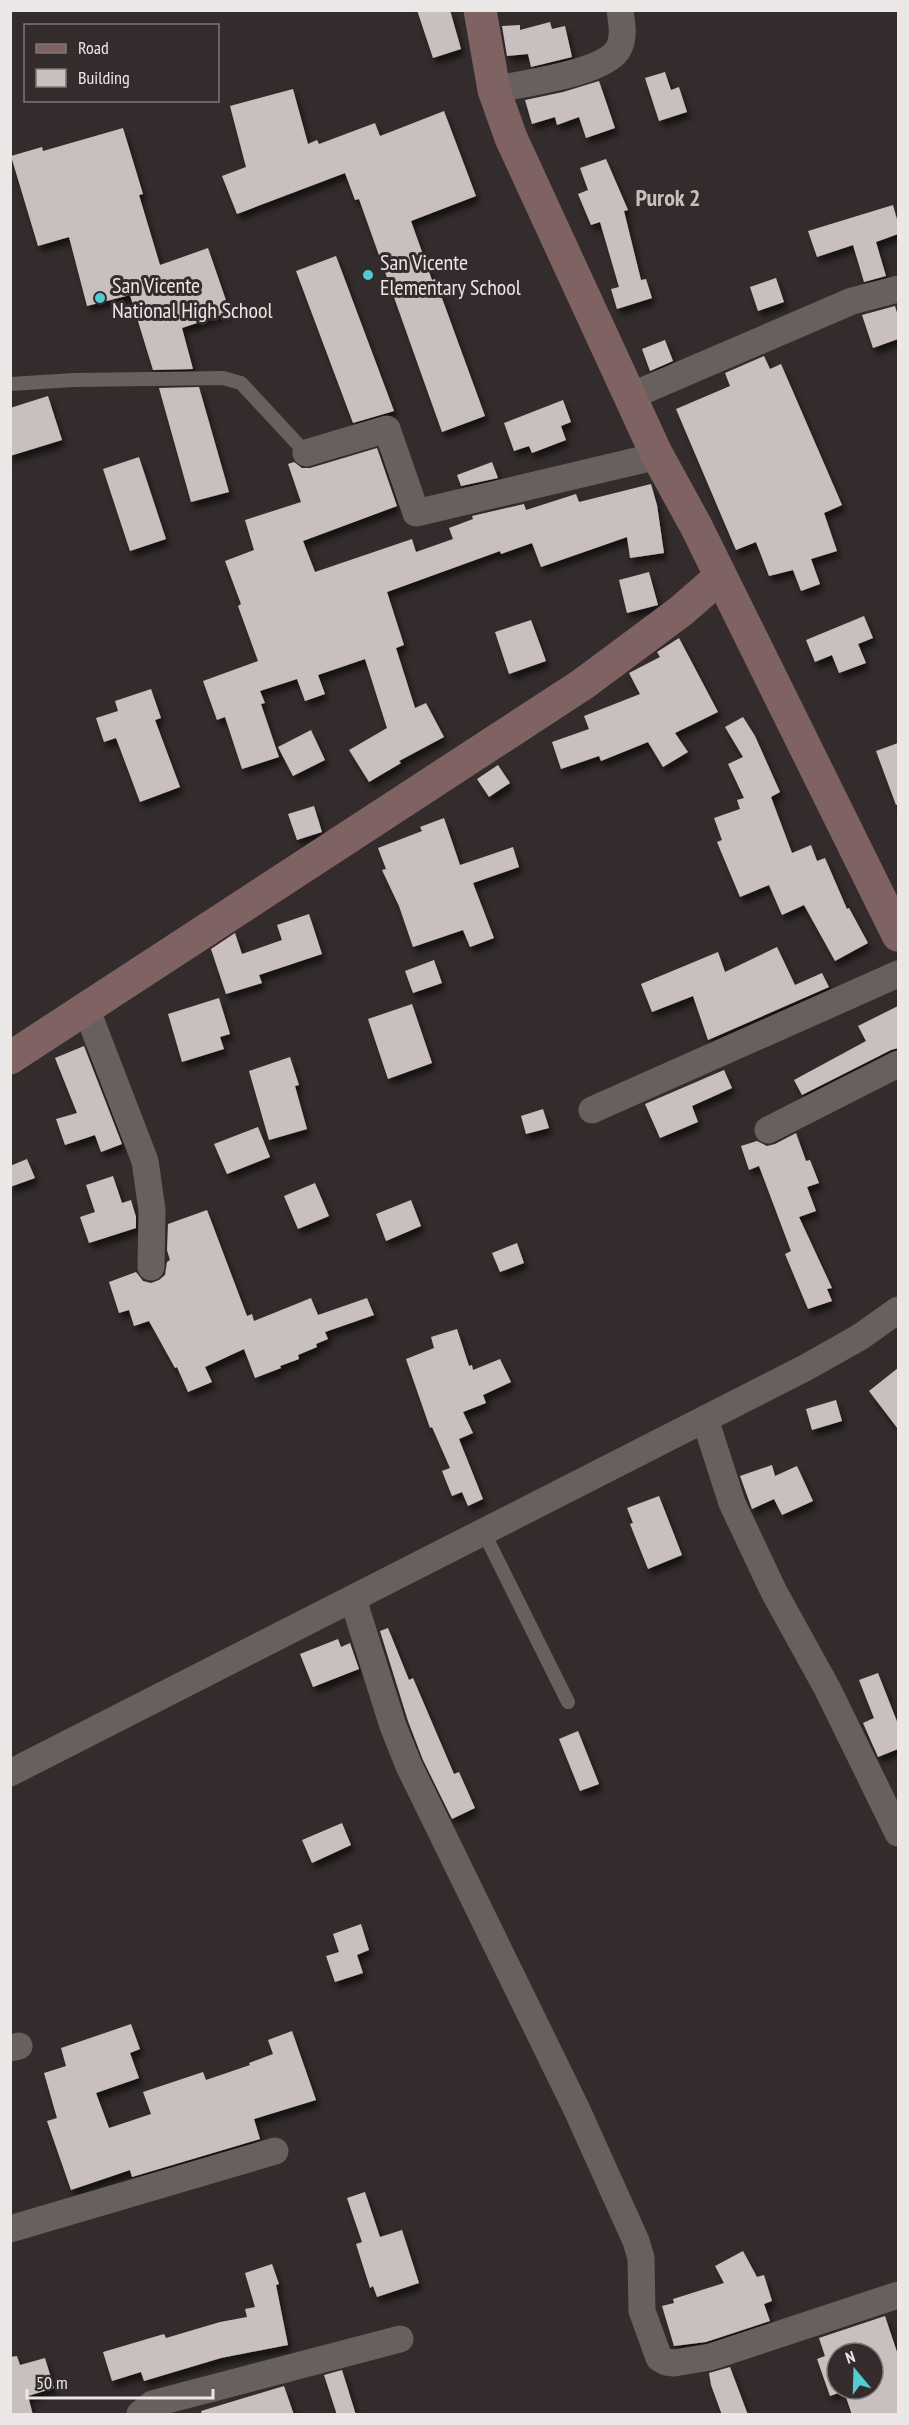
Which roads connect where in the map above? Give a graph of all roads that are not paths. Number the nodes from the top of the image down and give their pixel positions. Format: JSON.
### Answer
{"nodes":[{"id":1,"x":480,"y":10,"type":"edge"},
{"id":2,"x":620,"y":10,"type":"edge"},
{"id":3,"x":494,"y":90,"type":"junction"},
{"id":4,"x":898,"y":289,"type":"edge"},
{"id":5,"x":10,"y":384,"type":"edge"},
{"id":6,"x":631,"y":396,"type":"junction"},
{"id":7,"x":306,"y":453,"type":"joint"},
{"id":8,"x":656,"y":453,"type":"junction"},
{"id":9,"x":720,"y":577,"type":"junction"},
{"id":10,"x":898,"y":935,"type":"edge"},
{"id":11,"x":898,"y":974,"type":"edge"},
{"id":12,"x":86,"y":1008,"type":"junction"},
{"id":13,"x":10,"y":1058,"type":"edge"},
{"id":14,"x":898,"y":1064,"type":"edge"},
{"id":15,"x":592,"y":1110,"type":"dead end"},
{"id":16,"x":768,"y":1130,"type":"dead end"},
{"id":17,"x":151,"y":1267,"type":"dead end"},
{"id":18,"x":898,"y":1310,"type":"edge"},
{"id":19,"x":705,"y":1419,"type":"junction"},
{"id":20,"x":484,"y":1533,"type":"junction"},
{"id":21,"x":353,"y":1599,"type":"junction"},
{"id":22,"x":568,"y":1702,"type":"dead end"},
{"id":23,"x":10,"y":1773,"type":"edge"},
{"id":24,"x":898,"y":1833,"type":"edge"},
{"id":25,"x":275,"y":2151,"type":"dead end"},
{"id":26,"x":10,"y":2229,"type":"edge"},
{"id":27,"x":898,"y":2295,"type":"edge"},
{"id":28,"x":400,"y":2339,"type":"dead end"},
{"id":29,"x":140,"y":2415,"type":"edge"}],
"edges":[{"from":1,"to":3,"type":"street"},
{"from":2,"to":3,"type":"street"},
{"from":3,"to":6,"type":"street"},
{"from":4,"to":6,"type":"street"},
{"from":5,"to":7,"type":"lane"},
{"from":6,"to":8,"type":"street"},
{"from":7,"to":8,"type":"street"},
{"from":8,"to":9,"type":"street"},
{"from":9,"to":10,"type":"street"},
{"from":9,"to":12,"type":"street"},
{"from":11,"to":15,"type":"street"},
{"from":12,"to":13,"type":"street"},
{"from":12,"to":17,"type":"street"},
{"from":14,"to":16,"type":"street"},
{"from":18,"to":19,"type":"street"},
{"from":19,"to":20,"type":"street"},
{"from":19,"to":24,"type":"street"},
{"from":20,"to":21,"type":"street"},
{"from":20,"to":22,"type":"lane"},
{"from":21,"to":23,"type":"street"},
{"from":21,"to":27,"type":"street"},
{"from":25,"to":26,"type":"street"},
{"from":28,"to":29,"type":"street"}]}
